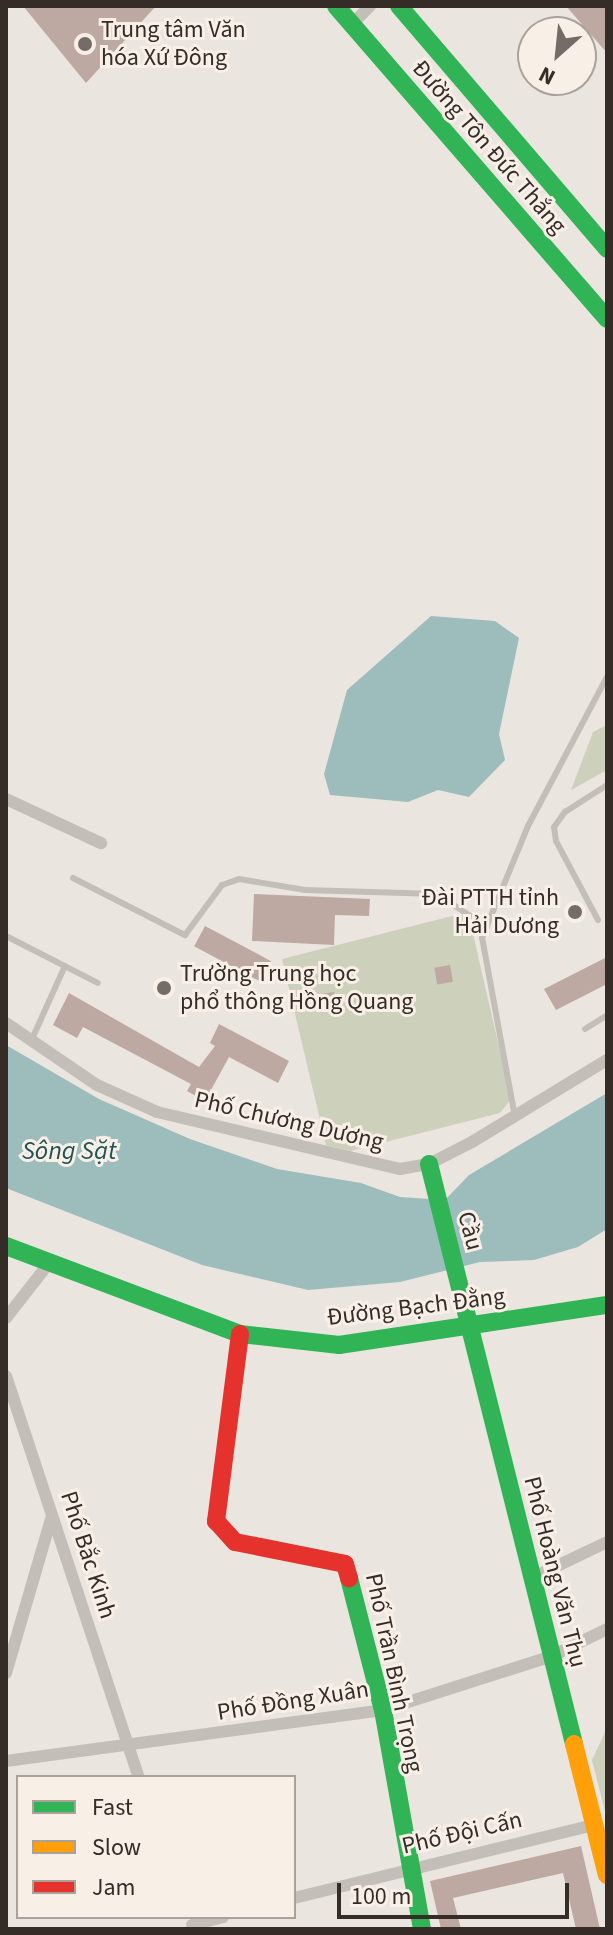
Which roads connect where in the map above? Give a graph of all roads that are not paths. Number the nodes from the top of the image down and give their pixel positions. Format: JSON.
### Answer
{"nodes":[{"id":1,"x":336,"y":6,"type":"edge"},
{"id":2,"x":370,"y":6,"type":"edge"},
{"id":3,"x":399,"y":6,"type":"edge"},
{"id":4,"x":351,"y":25,"type":"junction"},
{"id":5,"x":607,"y":249,"type":"edge"},
{"id":6,"x":607,"y":319,"type":"edge"},
{"id":7,"x":607,"y":677,"type":"edge"},
{"id":8,"x":607,"y":785,"type":"edge"},
{"id":9,"x":6,"y":799,"type":"edge"},
{"id":10,"x":101,"y":843,"type":"dead end"},
{"id":11,"x":73,"y":878,"type":"dead end"},
{"id":12,"x":598,"y":920,"type":"dead end"},
{"id":13,"x":487,"y":927,"type":"junction"},
{"id":14,"x":6,"y":936,"type":"edge"},
{"id":15,"x":65,"y":966,"type":"junction"},
{"id":16,"x":98,"y":983,"type":"dead end"},
{"id":17,"x":607,"y":1015,"type":"edge"},
{"id":18,"x":6,"y":1023,"type":"edge"},
{"id":19,"x":585,"y":1029,"type":"dead end"},
{"id":20,"x":30,"y":1043,"type":"junction"},
{"id":21,"x":607,"y":1060,"type":"edge"},
{"id":22,"x":515,"y":1118,"type":"junction"},
{"id":23,"x":429,"y":1164,"type":"junction"},
{"id":24,"x":6,"y":1246,"type":"edge"},
{"id":25,"x":46,"y":1267,"type":"junction"},
{"id":26,"x":607,"y":1305,"type":"edge"},
{"id":27,"x":6,"y":1318,"type":"edge"},
{"id":28,"x":469,"y":1327,"type":"junction"},
{"id":29,"x":240,"y":1334,"type":"junction"},
{"id":30,"x":6,"y":1376,"type":"edge"},
{"id":31,"x":52,"y":1516,"type":"junction"},
{"id":32,"x":607,"y":1542,"type":"edge"},
{"id":33,"x":532,"y":1578,"type":"junction"},
{"id":34,"x":607,"y":1629,"type":"edge"},
{"id":35,"x":552,"y":1656,"type":"junction"},
{"id":36,"x":6,"y":1673,"type":"edge"},
{"id":37,"x":383,"y":1710,"type":"junction"},
{"id":38,"x":129,"y":1748,"type":"junction"},
{"id":39,"x":6,"y":1761,"type":"edge"},
{"id":40,"x":138,"y":1775,"type":"edge"},
{"id":41,"x":594,"y":1825,"type":"junction"},
{"id":42,"x":407,"y":1868,"type":"junction"},
{"id":43,"x":607,"y":1875,"type":"edge"},
{"id":44,"x":296,"y":1897,"type":"edge"},
{"id":45,"x":214,"y":1919,"type":"edge"},
{"id":46,"x":192,"y":1924,"type":"edge"},
{"id":47,"x":422,"y":1929,"type":"edge"}],
"edges":[{"from":1,"to":4,"type":"street","name":"Đường Tôn Đức Thắng"},
{"from":2,"to":4,"type":"street"},
{"from":3,"to":5,"type":"street","name":"Đường Tôn Đức Thắng"},
{"from":4,"to":6,"type":"street","name":"Đường Tôn Đức Thắng"},
{"from":7,"to":13,"type":"lane"},
{"from":8,"to":12,"type":"lane"},
{"from":9,"to":10,"type":"street"},
{"from":11,"to":13,"type":"lane"},
{"from":13,"to":22,"type":"lane"},
{"from":14,"to":15,"type":"lane"},
{"from":15,"to":16,"type":"lane"},
{"from":15,"to":20,"type":"lane"},
{"from":17,"to":19,"type":"lane"},
{"from":18,"to":20,"type":"street","name":"Phố Chương Dương"},
{"from":20,"to":23,"type":"street","name":"Phố Chương Dương"},
{"from":21,"to":22,"type":"street","name":"Phố Chương Dương"},
{"from":22,"to":23,"type":"street","name":"Phố Chương Dương"},
{"from":23,"to":28,"type":"street","name":"Cầu"},
{"from":24,"to":25,"type":"street","name":"Đường Bạch Đằng"},
{"from":25,"to":27,"type":"street"},
{"from":25,"to":29,"type":"street","name":"Đường Bạch Đằng"},
{"from":26,"to":28,"type":"street","name":"Đường Bạch Đằng"},
{"from":28,"to":29,"type":"street","name":"Đường Bạch Đằng"},
{"from":28,"to":33,"type":"street","name":"Phố Hoàng Văn Thụ"},
{"from":29,"to":37,"type":"street","name":"Phố Trần Bình Trọng"},
{"from":30,"to":31,"type":"street","name":"Phố Bắc Kinh"},
{"from":31,"to":36,"type":"street"},
{"from":31,"to":38,"type":"street","name":"Phố Bắc Kinh"},
{"from":32,"to":33,"type":"street"},
{"from":33,"to":35,"type":"street","name":"Phố Hoàng Văn Thụ"},
{"from":34,"to":35,"type":"street","name":"Phố Đồng Xuân"},
{"from":35,"to":37,"type":"street","name":"Phố Đồng Xuân"},
{"from":35,"to":41,"type":"street","name":"Phố Hoàng Văn Thụ"},
{"from":37,"to":38,"type":"street","name":"Phố Đồng Xuân"},
{"from":37,"to":42,"type":"street","name":"Phố Trần Bình Trọng"},
{"from":38,"to":39,"type":"street","name":"Phố Đồng Xuân"},
{"from":38,"to":40,"type":"street","name":"Phố Bắc Kinh"},
{"from":41,"to":42,"type":"street","name":"Phố Đội Cấn"},
{"from":41,"to":43,"type":"street","name":"Phố Hoàng Văn Thụ"},
{"from":42,"to":44,"type":"street","name":"Phố Đội Cấn"},
{"from":42,"to":47,"type":"street","name":"Phố Trần Bình Trọng"},
{"from":45,"to":46,"type":"street"}]}
